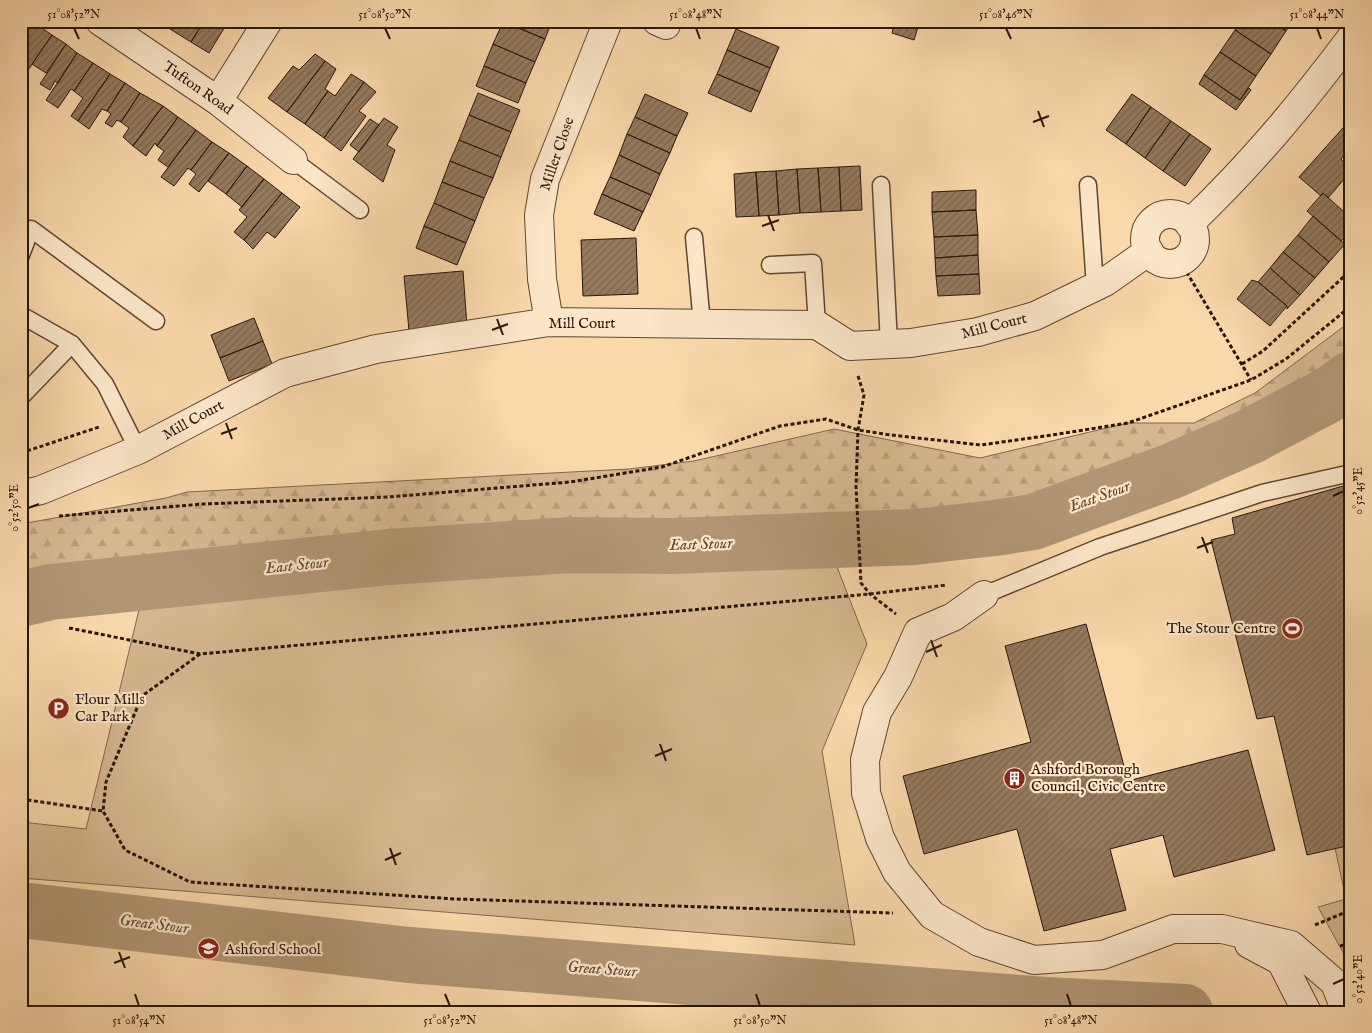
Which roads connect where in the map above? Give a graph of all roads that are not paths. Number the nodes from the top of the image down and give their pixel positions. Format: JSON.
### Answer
{"nodes":[{"id":1,"x":100,"y":21,"type":"edge"},
{"id":2,"x":268,"y":21,"type":"edge"},
{"id":3,"x":608,"y":21,"type":"edge"},
{"id":4,"x":1351,"y":38,"type":"edge"},
{"id":5,"x":218,"y":101,"type":"junction"},
{"id":6,"x":293,"y":160,"type":"joint"},
{"id":7,"x":881,"y":185,"type":"dead end"},
{"id":8,"x":1088,"y":185,"type":"dead end"},
{"id":9,"x":360,"y":210,"type":"dead end"},
{"id":10,"x":1190,"y":224,"type":"junction"},
{"id":11,"x":694,"y":237,"type":"dead end"},
{"id":12,"x":1149,"y":252,"type":"junction"},
{"id":13,"x":21,"y":255,"type":"edge"},
{"id":14,"x":770,"y":265,"type":"dead end"},
{"id":15,"x":1095,"y":287,"type":"junction"},
{"id":16,"x":21,"y":315,"type":"edge"},
{"id":17,"x":156,"y":321,"type":"dead end"},
{"id":18,"x":549,"y":322,"type":"junction"},
{"id":19,"x":702,"y":324,"type":"junction"},
{"id":20,"x":816,"y":326,"type":"junction"},
{"id":21,"x":72,"y":344,"type":"junction"},
{"id":22,"x":888,"y":344,"type":"junction"},
{"id":23,"x":21,"y":397,"type":"edge"},
{"id":24,"x":138,"y":450,"type":"junction"},
{"id":25,"x":1351,"y":472,"type":"edge"},
{"id":26,"x":21,"y":495,"type":"edge"},
{"id":27,"x":977,"y":600,"type":"joint"},
{"id":28,"x":1222,"y":929,"type":"junction"},
{"id":29,"x":1307,"y":1012,"type":"edge"},
{"id":30,"x":1346,"y":1012,"type":"edge"}],
"edges":[{"from":1,"to":5,"type":"street","name":"Tufton Road"},
{"from":2,"to":5,"type":"street"},
{"from":3,"to":18,"type":"street","name":"Miller Close"},
{"from":4,"to":10,"type":"street"},
{"from":5,"to":6,"type":"street","name":"Tufton Road"},
{"from":6,"to":9,"type":"lane"},
{"from":7,"to":22,"type":"lane"},
{"from":8,"to":15,"type":"lane"},
{"from":10,"to":12,"type":"street"},
{"from":10,"to":12,"type":"street"},
{"from":11,"to":19,"type":"lane"},
{"from":12,"to":15,"type":"street","name":"Mill Court"},
{"from":13,"to":17,"type":"lane"},
{"from":14,"to":20,"type":"lane"},
{"from":15,"to":22,"type":"street","name":"Mill Court"},
{"from":16,"to":21,"type":"lane"},
{"from":18,"to":19,"type":"street","name":"Mill Court"},
{"from":18,"to":24,"type":"street","name":"Mill Court"},
{"from":19,"to":20,"type":"street","name":"Mill Court"},
{"from":20,"to":22,"type":"street","name":"Mill Court"},
{"from":21,"to":23,"type":"lane"},
{"from":21,"to":24,"type":"lane"},
{"from":24,"to":26,"type":"street","name":"Mill Court"},
{"from":25,"to":27,"type":"lane"},
{"from":27,"to":28,"type":"street"},
{"from":28,"to":29,"type":"street"},
{"from":28,"to":30,"type":"street"}]}
